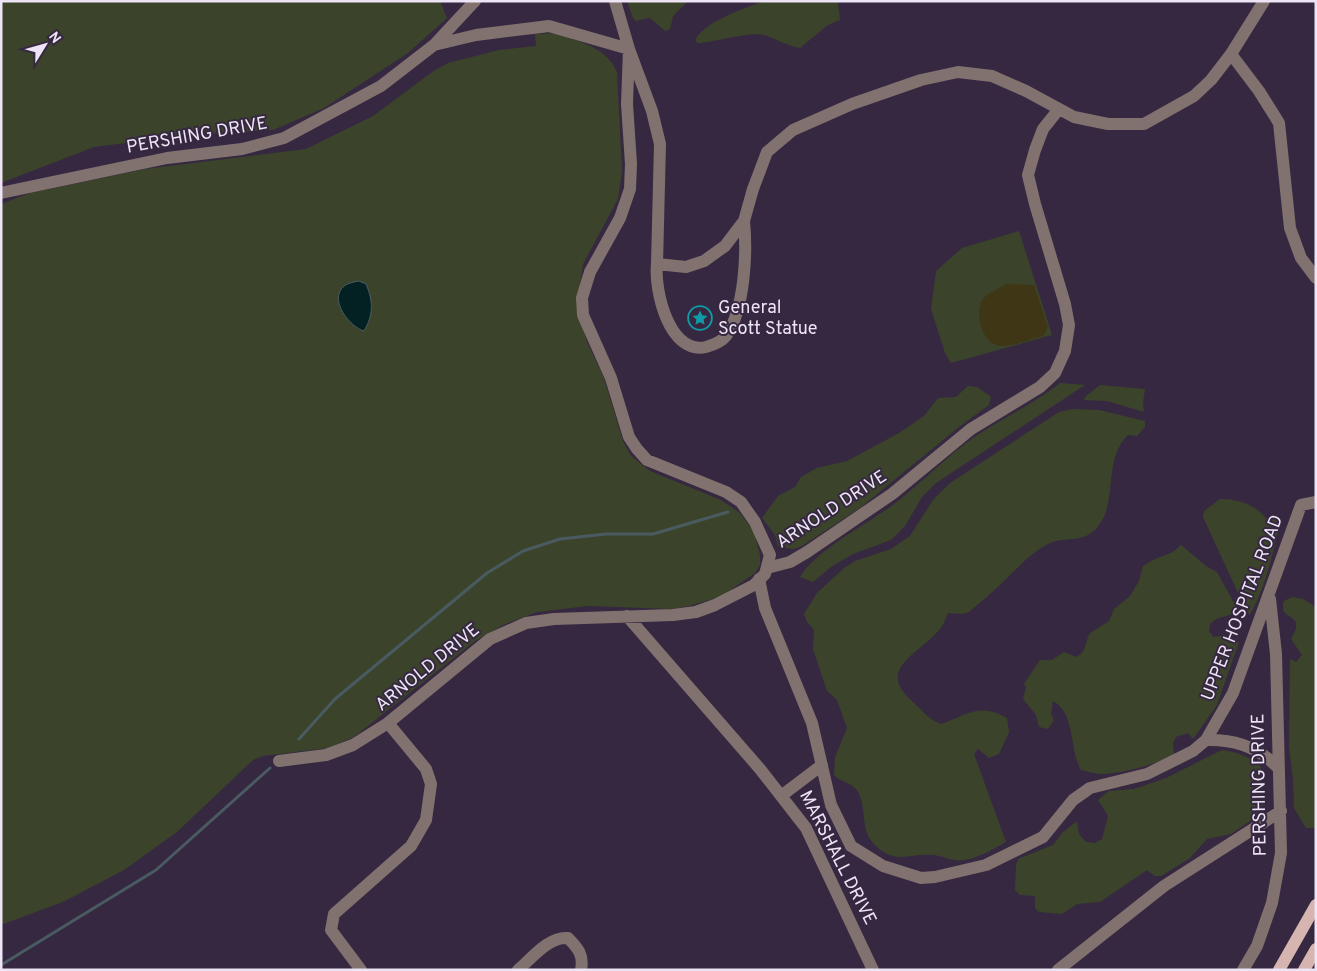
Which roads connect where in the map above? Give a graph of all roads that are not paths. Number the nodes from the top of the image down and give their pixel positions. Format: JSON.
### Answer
{"nodes":[{"id":1,"x":474,"y":1,"type":"edge"},
{"id":2,"x":616,"y":1,"type":"edge"},
{"id":3,"x":1264,"y":1,"type":"edge"},
{"id":4,"x":434,"y":45,"type":"junction"},
{"id":5,"x":629,"y":49,"type":"junction"},
{"id":6,"x":1231,"y":54,"type":"junction"},
{"id":7,"x":1059,"y":109,"type":"junction"},
{"id":8,"x":1,"y":193,"type":"edge"},
{"id":9,"x":744,"y":221,"type":"junction"},
{"id":10,"x":657,"y":264,"type":"junction"},
{"id":11,"x":1316,"y":278,"type":"edge"},
{"id":12,"x":1316,"y":502,"type":"edge"},
{"id":13,"x":767,"y":568,"type":"junction"},
{"id":14,"x":759,"y":579,"type":"junction"},
{"id":15,"x":1270,"y":594,"type":"junction"},
{"id":16,"x":627,"y":616,"type":"junction"},
{"id":17,"x":388,"y":723,"type":"junction"},
{"id":18,"x":1206,"y":740,"type":"junction"},
{"id":19,"x":279,"y":761,"type":"dead end"},
{"id":20,"x":822,"y":765,"type":"junction"},
{"id":21,"x":1278,"y":768,"type":"junction"},
{"id":22,"x":781,"y":796,"type":"junction"},
{"id":23,"x":1281,"y":812,"type":"junction"},
{"id":24,"x":1316,"y":905,"type":"edge"},
{"id":25,"x":1316,"y":949,"type":"edge"},
{"id":26,"x":361,"y":970,"type":"edge"},
{"id":27,"x":518,"y":970,"type":"edge"},
{"id":28,"x":581,"y":970,"type":"edge"},
{"id":29,"x":873,"y":970,"type":"edge"},
{"id":30,"x":1058,"y":970,"type":"edge"},
{"id":31,"x":1242,"y":970,"type":"edge"},
{"id":32,"x":1278,"y":970,"type":"edge"},
{"id":33,"x":1304,"y":970,"type":"edge"}],
"edges":[{"from":1,"to":4,"type":"street","name":"PERSHING DRIVE"},
{"from":2,"to":5,"type":"street"},
{"from":3,"to":6,"type":"street"},
{"from":4,"to":5,"type":"street"},
{"from":4,"to":8,"type":"street","name":"PERSHING DRIVE"},
{"from":5,"to":10,"type":"street"},
{"from":5,"to":13,"type":"street"},
{"from":6,"to":7,"type":"street"},
{"from":6,"to":11,"type":"street"},
{"from":7,"to":9,"type":"street"},
{"from":7,"to":13,"type":"street","name":"ARNOLD DRIVE"},
{"from":9,"to":10,"type":"street"},
{"from":9,"to":10,"type":"street"},
{"from":12,"to":15,"type":"street","name":"UPPER HOSPITAL ROAD"},
{"from":13,"to":14,"type":"street","name":"ARNOLD DRIVE"},
{"from":14,"to":16,"type":"street","name":"ARNOLD DRIVE"},
{"from":14,"to":20,"type":"street","name":"MARSHALL DRIVE"},
{"from":15,"to":18,"type":"street","name":"UPPER HOSPITAL ROAD"},
{"from":15,"to":21,"type":"street","name":"PERSHING DRIVE"},
{"from":16,"to":17,"type":"street","name":"ARNOLD DRIVE"},
{"from":16,"to":22,"type":"street"},
{"from":17,"to":19,"type":"street","name":"ARNOLD DRIVE"},
{"from":17,"to":26,"type":"street"},
{"from":18,"to":20,"type":"street","name":"UPPER HOSPITAL ROAD"},
{"from":18,"to":21,"type":"street"},
{"from":20,"to":22,"type":"street","name":"MARSHALL DRIVE"},
{"from":21,"to":23,"type":"street","name":"PERSHING DRIVE"},
{"from":22,"to":29,"type":"street","name":"MARSHALL DRIVE"},
{"from":23,"to":30,"type":"street"},
{"from":23,"to":31,"type":"street","name":"PERSHING DRIVE"},
{"from":24,"to":32,"type":"main road"},
{"from":25,"to":33,"type":"main road"},
{"from":27,"to":28,"type":"street"}]}
